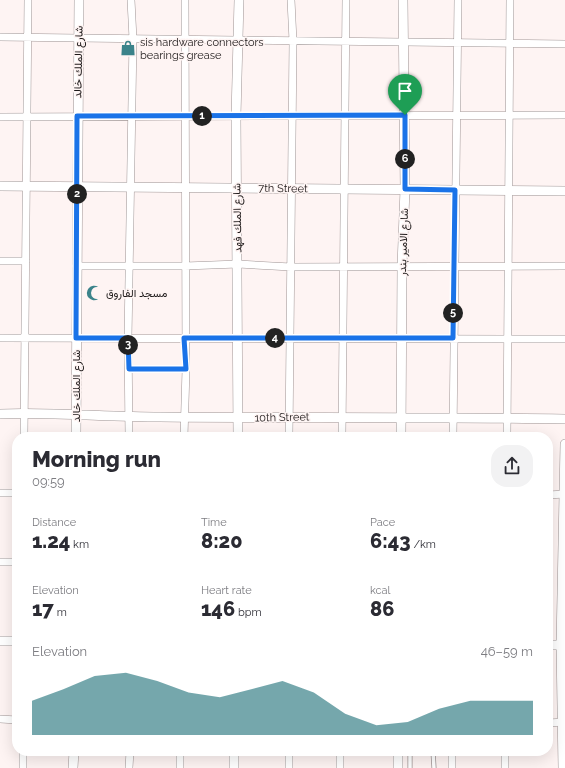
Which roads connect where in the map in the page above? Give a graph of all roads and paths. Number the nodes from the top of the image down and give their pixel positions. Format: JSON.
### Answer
{"nodes":[{"id":1,"x":28,"y":0,"type":"edge"},
{"id":2,"x":79,"y":0,"type":"edge"},
{"id":3,"x":131,"y":0,"type":"edge"},
{"id":4,"x":185,"y":0,"type":"edge"},
{"id":5,"x":239,"y":0,"type":"edge"},
{"id":6,"x":291,"y":0,"type":"edge"},
{"id":7,"x":346,"y":0,"type":"edge"},
{"id":8,"x":403,"y":0,"type":"edge"},
{"id":9,"x":458,"y":0,"type":"edge"},
{"id":10,"x":510,"y":0,"type":"edge"},
{"id":11,"x":0,"y":37,"type":"edge"},
{"id":12,"x":28,"y":37,"type":"junction"},
{"id":13,"x":78,"y":38,"type":"junction"},
{"id":14,"x":133,"y":39,"type":"junction"},
{"id":15,"x":185,"y":39,"type":"junction"},
{"id":16,"x":238,"y":39,"type":"junction"},
{"id":17,"x":293,"y":41,"type":"junction"},
{"id":18,"x":345,"y":41,"type":"junction"},
{"id":19,"x":403,"y":41,"type":"junction"},
{"id":20,"x":457,"y":42,"type":"junction"},
{"id":21,"x":509,"y":43,"type":"junction"},
{"id":22,"x":565,"y":44,"type":"edge"},
{"id":23,"x":344,"y":115,"type":"junction"},
{"id":24,"x":405,"y":115,"type":"junction"},
{"id":25,"x":456,"y":115,"type":"junction"},
{"id":26,"x":509,"y":115,"type":"junction"},
{"id":27,"x":565,"y":115,"type":"edge"},
{"id":28,"x":77,"y":116,"type":"junction"},
{"id":29,"x":131,"y":116,"type":"junction"},
{"id":30,"x":184,"y":116,"type":"junction"},
{"id":31,"x":236,"y":116,"type":"junction"},
{"id":32,"x":292,"y":116,"type":"junction"},
{"id":33,"x":0,"y":117,"type":"edge"},
{"id":34,"x":27,"y":117,"type":"junction"},
{"id":35,"x":0,"y":186,"type":"edge"},
{"id":36,"x":26,"y":186,"type":"junction"},
{"id":37,"x":77,"y":186,"type":"junction"},
{"id":38,"x":130,"y":187,"type":"junction"},
{"id":39,"x":184,"y":187,"type":"junction"},
{"id":40,"x":237,"y":187,"type":"junction"},
{"id":41,"x":291,"y":189,"type":"junction"},
{"id":42,"x":405,"y":189,"type":"junction"},
{"id":43,"x":344,"y":190,"type":"junction"},
{"id":44,"x":455,"y":190,"type":"junction"},
{"id":45,"x":508,"y":190,"type":"junction"},
{"id":46,"x":565,"y":191,"type":"edge"},
{"id":47,"x":0,"y":261,"type":"edge"},
{"id":48,"x":26,"y":261,"type":"junction"},
{"id":49,"x":238,"y":264,"type":"junction"},
{"id":50,"x":76,"y":266,"type":"junction"},
{"id":51,"x":129,"y":266,"type":"junction"},
{"id":52,"x":185,"y":266,"type":"junction"},
{"id":53,"x":344,"y":266,"type":"junction"},
{"id":54,"x":402,"y":266,"type":"junction"},
{"id":55,"x":454,"y":266,"type":"junction"},
{"id":56,"x":508,"y":266,"type":"junction"},
{"id":57,"x":565,"y":266,"type":"edge"},
{"id":58,"x":291,"y":267,"type":"junction"},
{"id":59,"x":0,"y":338,"type":"edge"},
{"id":60,"x":26,"y":338,"type":"junction"},
{"id":61,"x":76,"y":338,"type":"junction"},
{"id":62,"x":128,"y":338,"type":"junction"},
{"id":63,"x":184,"y":338,"type":"junction"},
{"id":64,"x":237,"y":338,"type":"junction"},
{"id":65,"x":290,"y":338,"type":"junction"},
{"id":66,"x":342,"y":338,"type":"junction"},
{"id":67,"x":453,"y":338,"type":"junction"},
{"id":68,"x":507,"y":338,"type":"junction"},
{"id":69,"x":402,"y":339,"type":"junction"},
{"id":70,"x":565,"y":339,"type":"edge"},
{"id":71,"x":129,"y":369,"type":"junction"},
{"id":72,"x":186,"y":369,"type":"junction"},
{"id":73,"x":24,"y":413,"type":"junction"},
{"id":74,"x":0,"y":414,"type":"edge"},
{"id":75,"x":76,"y":415,"type":"junction"},
{"id":76,"x":289,"y":416,"type":"junction"},
{"id":77,"x":129,"y":417,"type":"junction"},
{"id":78,"x":185,"y":417,"type":"junction"},
{"id":79,"x":342,"y":417,"type":"junction"},
{"id":80,"x":238,"y":418,"type":"junction"},
{"id":81,"x":402,"y":418,"type":"junction"},
{"id":82,"x":452,"y":418,"type":"junction"},
{"id":83,"x":507,"y":418,"type":"junction"},
{"id":84,"x":565,"y":419,"type":"edge"},
{"id":85,"x":24,"y":432,"type":"edge"},
{"id":86,"x":76,"y":432,"type":"edge"},
{"id":87,"x":129,"y":432,"type":"edge"},
{"id":88,"x":184,"y":432,"type":"edge"},
{"id":89,"x":238,"y":432,"type":"edge"},
{"id":90,"x":289,"y":432,"type":"edge"},
{"id":91,"x":342,"y":432,"type":"edge"},
{"id":92,"x":401,"y":432,"type":"edge"},
{"id":93,"x":453,"y":432,"type":"edge"},
{"id":94,"x":507,"y":432,"type":"edge"},
{"id":95,"x":565,"y":444,"type":"edge"},
{"id":96,"x":0,"y":493,"type":"edge"},
{"id":97,"x":12,"y":493,"type":"edge"},
{"id":98,"x":553,"y":494,"type":"edge"},
{"id":99,"x":564,"y":494,"type":"edge"},
{"id":100,"x":0,"y":562,"type":"edge"},
{"id":101,"x":12,"y":562,"type":"edge"},
{"id":102,"x":563,"y":569,"type":"edge"},
{"id":103,"x":0,"y":641,"type":"edge"},
{"id":104,"x":12,"y":641,"type":"edge"},
{"id":105,"x":563,"y":645,"type":"edge"},
{"id":106,"x":0,"y":719,"type":"edge"},
{"id":107,"x":12,"y":720,"type":"edge"},
{"id":108,"x":563,"y":722,"type":"edge"},
{"id":109,"x":553,"y":723,"type":"edge"},
{"id":110,"x":23,"y":756,"type":"edge"},
{"id":111,"x":74,"y":756,"type":"edge"},
{"id":112,"x":130,"y":756,"type":"edge"},
{"id":113,"x":180,"y":756,"type":"edge"},
{"id":114,"x":234,"y":756,"type":"edge"},
{"id":115,"x":289,"y":756,"type":"edge"},
{"id":116,"x":340,"y":756,"type":"edge"},
{"id":117,"x":398,"y":756,"type":"edge"},
{"id":118,"x":410,"y":756,"type":"edge"},
{"id":119,"x":433,"y":756,"type":"edge"},
{"id":120,"x":452,"y":756,"type":"edge"},
{"id":121,"x":505,"y":756,"type":"edge"},
{"id":122,"x":23,"y":768,"type":"edge"},
{"id":123,"x":73,"y":768,"type":"edge"},
{"id":124,"x":129,"y":768,"type":"edge"},
{"id":125,"x":180,"y":768,"type":"edge"},
{"id":126,"x":234,"y":768,"type":"edge"},
{"id":127,"x":289,"y":768,"type":"edge"},
{"id":128,"x":340,"y":768,"type":"edge"},
{"id":129,"x":398,"y":768,"type":"edge"},
{"id":130,"x":410,"y":768,"type":"edge"},
{"id":131,"x":434,"y":768,"type":"edge"},
{"id":132,"x":452,"y":768,"type":"edge"},
{"id":133,"x":505,"y":768,"type":"edge"},
{"id":134,"x":563,"y":768,"type":"edge"}],
"edges":[{"from":1,"to":12,"type":"street"},
{"from":2,"to":13,"type":"street","name":"شارع الملك خالد"},
{"from":3,"to":14,"type":"street"},
{"from":4,"to":15,"type":"street"},
{"from":5,"to":16,"type":"street","name":"شارع الملك فهد"},
{"from":6,"to":17,"type":"street"},
{"from":7,"to":18,"type":"street"},
{"from":8,"to":19,"type":"street","name":"شارع الامير بندر"},
{"from":9,"to":20,"type":"street"},
{"from":10,"to":21,"type":"street"},
{"from":11,"to":12,"type":"street"},
{"from":12,"to":13,"type":"street"},
{"from":12,"to":34,"type":"street"},
{"from":13,"to":14,"type":"street"},
{"from":13,"to":28,"type":"street","name":"شارع الملك خالد"},
{"from":14,"to":15,"type":"street"},
{"from":14,"to":29,"type":"street"},
{"from":15,"to":16,"type":"street"},
{"from":15,"to":30,"type":"street"},
{"from":16,"to":17,"type":"street"},
{"from":16,"to":31,"type":"street","name":"شارع الملك فهد"},
{"from":17,"to":18,"type":"street"},
{"from":17,"to":32,"type":"street"},
{"from":18,"to":19,"type":"street"},
{"from":18,"to":23,"type":"street"},
{"from":19,"to":20,"type":"street"},
{"from":19,"to":24,"type":"street","name":"شارع الامير بندر"},
{"from":20,"to":21,"type":"street"},
{"from":20,"to":25,"type":"street"},
{"from":21,"to":22,"type":"street"},
{"from":21,"to":26,"type":"street"},
{"from":23,"to":24,"type":"street"},
{"from":23,"to":32,"type":"street"},
{"from":23,"to":43,"type":"street"},
{"from":24,"to":25,"type":"street"},
{"from":24,"to":42,"type":"street","name":"شارع الامير بندر"},
{"from":25,"to":26,"type":"street"},
{"from":25,"to":44,"type":"street"},
{"from":26,"to":27,"type":"street"},
{"from":26,"to":45,"type":"street"},
{"from":28,"to":29,"type":"street"},
{"from":28,"to":34,"type":"street"},
{"from":28,"to":37,"type":"street","name":"شارع الملك خالد"},
{"from":29,"to":30,"type":"street"},
{"from":29,"to":38,"type":"street"},
{"from":30,"to":31,"type":"street"},
{"from":30,"to":39,"type":"street"},
{"from":31,"to":32,"type":"street"},
{"from":31,"to":40,"type":"street","name":"شارع الملك فهد"},
{"from":32,"to":41,"type":"street"},
{"from":33,"to":34,"type":"street"},
{"from":34,"to":36,"type":"street"},
{"from":35,"to":36,"type":"street","name":"7th Street"},
{"from":36,"to":37,"type":"street","name":"7th Street"},
{"from":36,"to":48,"type":"street"},
{"from":37,"to":38,"type":"street","name":"7th Street"},
{"from":37,"to":50,"type":"street","name":"شارع الملك خالد"},
{"from":38,"to":39,"type":"street","name":"7th Street"},
{"from":38,"to":51,"type":"street"},
{"from":39,"to":40,"type":"street","name":"7th Street"},
{"from":39,"to":52,"type":"street"},
{"from":40,"to":41,"type":"street","name":"7th Street"},
{"from":40,"to":49,"type":"street","name":"شارع الملك فهد"},
{"from":41,"to":43,"type":"street","name":"7th Street"},
{"from":41,"to":58,"type":"street"},
{"from":42,"to":43,"type":"street","name":"7th Street"},
{"from":42,"to":44,"type":"street","name":"7th Street"},
{"from":42,"to":54,"type":"street","name":"شارع الامير بندر"},
{"from":43,"to":53,"type":"street"},
{"from":44,"to":45,"type":"street","name":"7th Street"},
{"from":44,"to":55,"type":"street"},
{"from":45,"to":46,"type":"street","name":"7th Street"},
{"from":45,"to":56,"type":"street"},
{"from":47,"to":48,"type":"street"},
{"from":48,"to":60,"type":"street"},
{"from":49,"to":52,"type":"street"},
{"from":49,"to":58,"type":"street"},
{"from":49,"to":64,"type":"street","name":"شارع الملك فهد"},
{"from":50,"to":51,"type":"street"},
{"from":50,"to":61,"type":"street","name":"شارع الملك خالد"},
{"from":51,"to":52,"type":"street"},
{"from":51,"to":62,"type":"street"},
{"from":52,"to":63,"type":"street"},
{"from":53,"to":54,"type":"street"},
{"from":53,"to":58,"type":"street"},
{"from":53,"to":66,"type":"street"},
{"from":54,"to":55,"type":"street"},
{"from":54,"to":69,"type":"street","name":"شارع الامير بندر"},
{"from":55,"to":56,"type":"street"},
{"from":55,"to":67,"type":"street"},
{"from":56,"to":57,"type":"street"},
{"from":56,"to":68,"type":"street"},
{"from":58,"to":65,"type":"street"},
{"from":59,"to":60,"type":"street"},
{"from":60,"to":61,"type":"street"},
{"from":60,"to":73,"type":"street"},
{"from":61,"to":62,"type":"street"},
{"from":61,"to":75,"type":"street","name":"شارع الملك خالد"},
{"from":62,"to":63,"type":"street"},
{"from":62,"to":71,"type":"street"},
{"from":63,"to":64,"type":"street"},
{"from":63,"to":72,"type":"street"},
{"from":64,"to":65,"type":"street"},
{"from":64,"to":80,"type":"street","name":"شارع الملك فهد"},
{"from":65,"to":66,"type":"street"},
{"from":65,"to":76,"type":"street"},
{"from":66,"to":69,"type":"street"},
{"from":66,"to":79,"type":"street"},
{"from":67,"to":68,"type":"street"},
{"from":67,"to":69,"type":"street"},
{"from":67,"to":82,"type":"street"},
{"from":68,"to":70,"type":"street"},
{"from":68,"to":83,"type":"street"},
{"from":69,"to":81,"type":"street","name":"شارع الامير بندر"},
{"from":71,"to":72,"type":"street"},
{"from":71,"to":77,"type":"street"},
{"from":72,"to":78,"type":"street"},
{"from":73,"to":74,"type":"street","name":"10th Street"},
{"from":73,"to":75,"type":"street","name":"10th Street"},
{"from":73,"to":85,"type":"street"},
{"from":75,"to":77,"type":"street","name":"10th Street"},
{"from":75,"to":86,"type":"street","name":"شارع الملك خالد"},
{"from":76,"to":79,"type":"street","name":"10th Street"},
{"from":76,"to":80,"type":"street","name":"10th Street"},
{"from":76,"to":90,"type":"street"},
{"from":77,"to":78,"type":"street","name":"10th Street"},
{"from":77,"to":87,"type":"street"},
{"from":78,"to":80,"type":"street","name":"10th Street"},
{"from":78,"to":88,"type":"street"},
{"from":79,"to":81,"type":"street","name":"10th Street"},
{"from":79,"to":91,"type":"street"},
{"from":80,"to":89,"type":"street","name":"شارع الملك فهد"},
{"from":81,"to":82,"type":"street","name":"10th Street"},
{"from":81,"to":92,"type":"street","name":"شارع الامير بندر"},
{"from":82,"to":83,"type":"street","name":"10th Street"},
{"from":82,"to":93,"type":"street"},
{"from":83,"to":84,"type":"street","name":"10th Street"},
{"from":83,"to":94,"type":"street"},
{"from":95,"to":99,"type":"street"},
{"from":96,"to":97,"type":"street"},
{"from":98,"to":99,"type":"street"},
{"from":99,"to":102,"type":"street"},
{"from":100,"to":101,"type":"street"},
{"from":102,"to":105,"type":"street"},
{"from":103,"to":104,"type":"street"},
{"from":105,"to":108,"type":"street"},
{"from":106,"to":107,"type":"street"},
{"from":108,"to":109,"type":"street"},
{"from":108,"to":134,"type":"street"},
{"from":110,"to":122,"type":"street"},
{"from":111,"to":123,"type":"street"},
{"from":112,"to":124,"type":"street"},
{"from":113,"to":125,"type":"street"},
{"from":114,"to":126,"type":"street"},
{"from":115,"to":127,"type":"street"},
{"from":116,"to":128,"type":"street"},
{"from":117,"to":129,"type":"street"},
{"from":118,"to":130,"type":"lane"},
{"from":119,"to":131,"type":"lane"},
{"from":120,"to":132,"type":"street"},
{"from":121,"to":133,"type":"street"}]}
